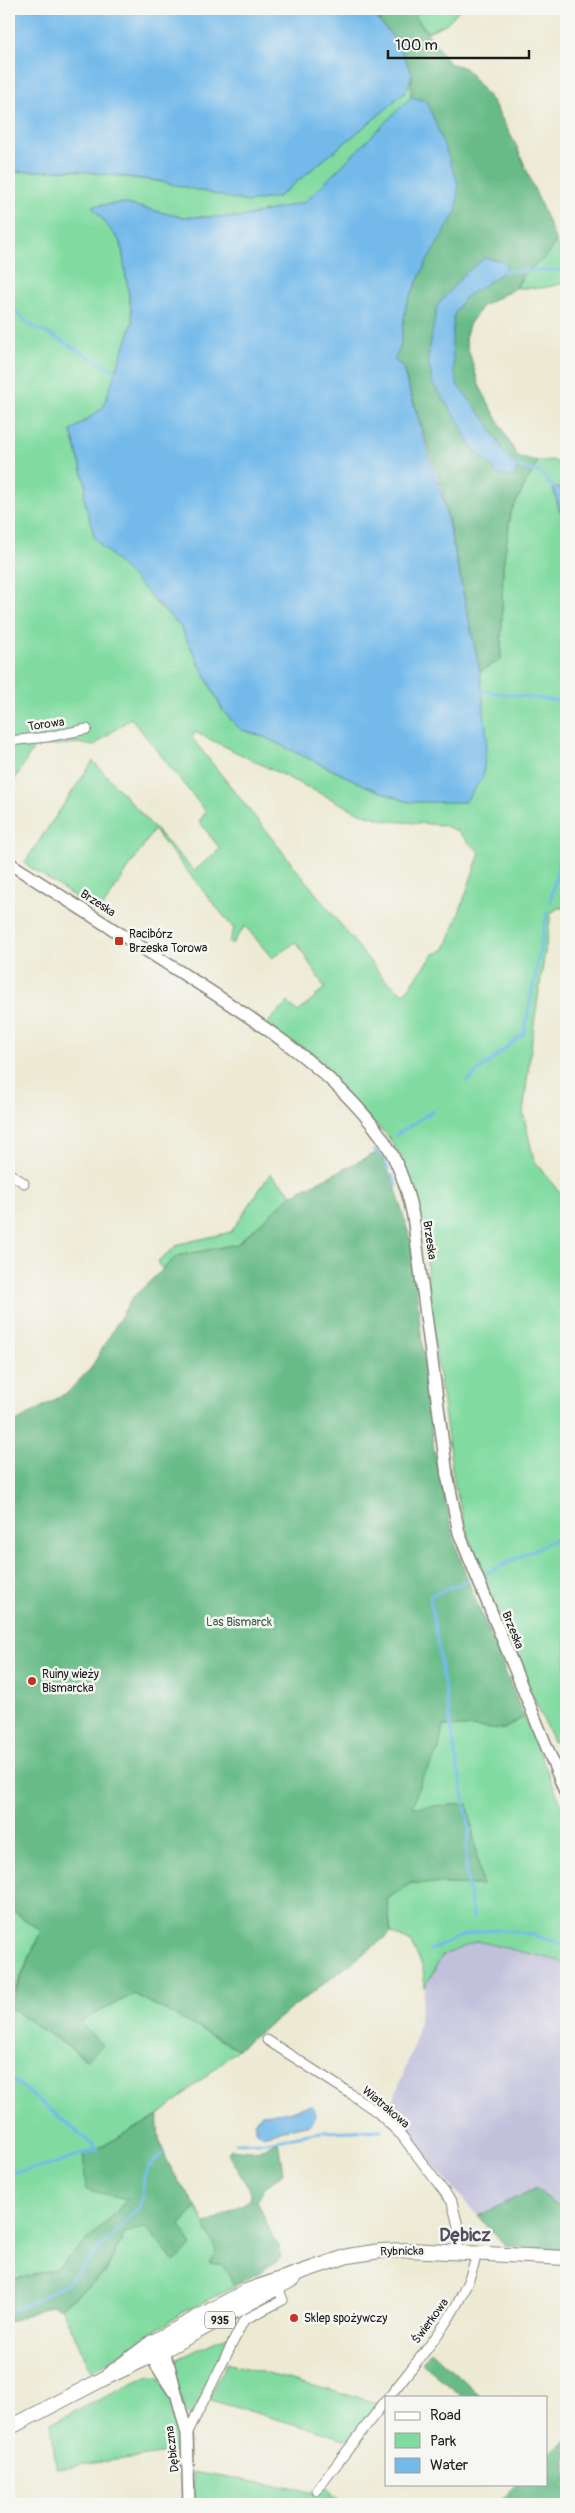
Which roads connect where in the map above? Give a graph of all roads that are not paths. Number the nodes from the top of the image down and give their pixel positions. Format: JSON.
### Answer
{"nodes":[{"id":1,"x":87,"y":729,"type":"dead end"},
{"id":2,"x":9,"y":741,"type":"edge"},
{"id":3,"x":9,"y":863,"type":"edge"},
{"id":4,"x":9,"y":1173,"type":"edge"},
{"id":5,"x":24,"y":1183,"type":"dead end"},
{"id":6,"x":566,"y":1794,"type":"edge"},
{"id":7,"x":267,"y":2040,"type":"dead end"},
{"id":8,"x":458,"y":2252,"type":"junction"},
{"id":9,"x":477,"y":2253,"type":"junction"},
{"id":10,"x":566,"y":2258,"type":"edge"},
{"id":11,"x":276,"y":2284,"type":"junction"},
{"id":12,"x":155,"y":2350,"type":"junction"},
{"id":13,"x":390,"y":2396,"type":"edge"},
{"id":14,"x":385,"y":2401,"type":"edge"},
{"id":15,"x":9,"y":2428,"type":"edge"},
{"id":16,"x":187,"y":2434,"type":"junction"},
{"id":17,"x":317,"y":2490,"type":"dead end"},
{"id":18,"x":189,"y":2504,"type":"edge"}],
"edges":[{"from":1,"to":2,"type":"street","name":"Torowa"},
{"from":3,"to":6,"type":"street","name":"Brzeska"},
{"from":4,"to":5,"type":"street"},
{"from":7,"to":8,"type":"street","name":"Wiatrakowa"},
{"from":8,"to":9,"type":"main road","name":"Rybnicka","number":"935"},
{"from":8,"to":11,"type":"main road","name":"Rybnicka","number":"935"},
{"from":9,"to":10,"type":"main road","name":"Rybnicka","number":"935"},
{"from":9,"to":13,"type":"street","name":"Świerkowa"},
{"from":11,"to":12,"type":"main road","name":"Rybnicka","number":"935"},
{"from":11,"to":16,"type":"street"},
{"from":12,"to":15,"type":"main road","name":"Rybnicka","number":"935"},
{"from":12,"to":16,"type":"street","name":"Dębiczna"},
{"from":14,"to":17,"type":"street"},
{"from":16,"to":18,"type":"street","name":"Dębiczna"}]}
